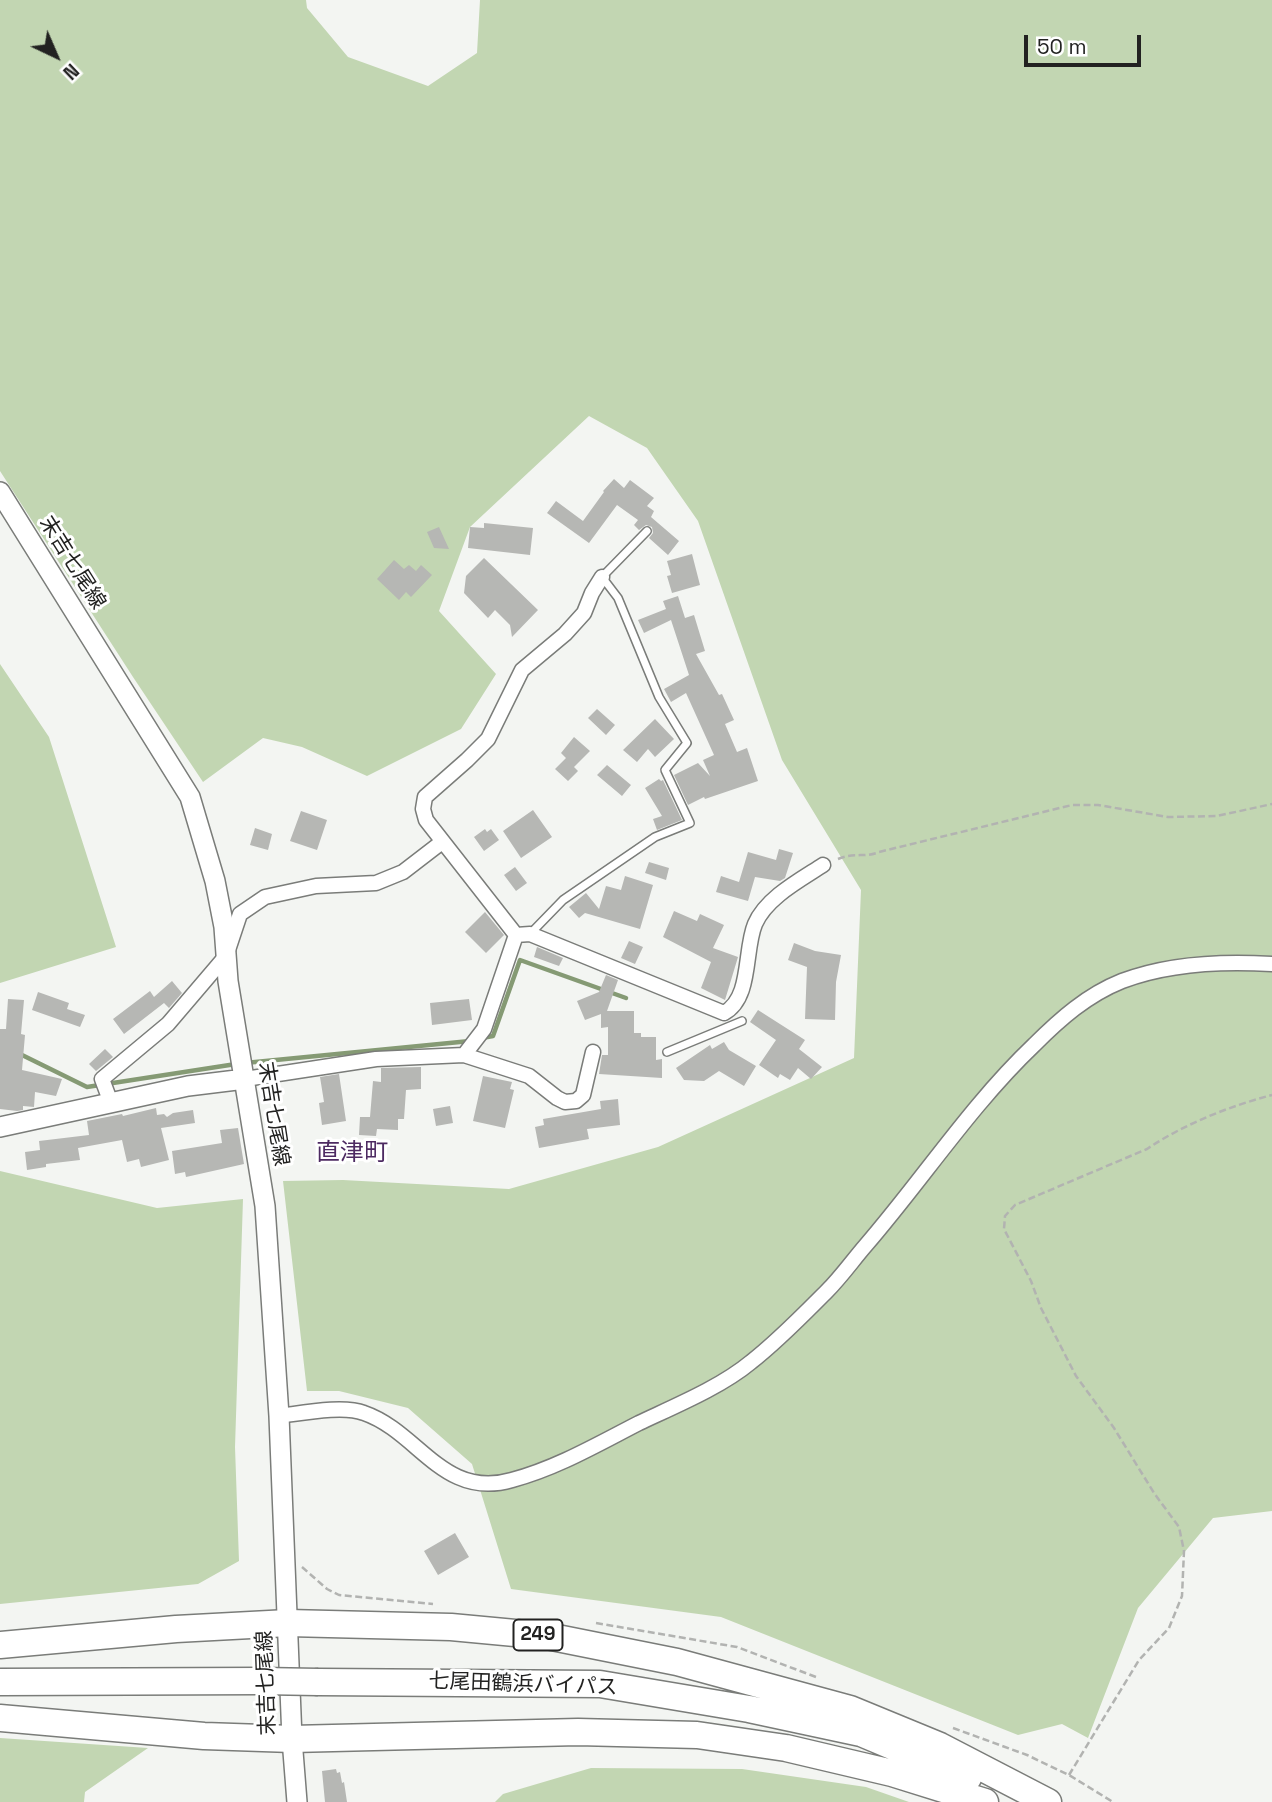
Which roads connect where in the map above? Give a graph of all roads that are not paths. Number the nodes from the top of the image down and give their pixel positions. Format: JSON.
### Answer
{"nodes":[{"id":1,"x":0,"y":492,"type":"edge"},
{"id":2,"x":647,"y":531,"type":"dead end"},
{"id":3,"x":602,"y":577,"type":"junction"},
{"id":4,"x":442,"y":842,"type":"junction"},
{"id":5,"x":823,"y":864,"type":"road end"},
{"id":6,"x":523,"y":934,"type":"junction"},
{"id":7,"x":226,"y":956,"type":"junction"},
{"id":8,"x":1272,"y":964,"type":"edge"},
{"id":9,"x":724,"y":1013,"type":"junction"},
{"id":10,"x":593,"y":1052,"type":"dead end"},
{"id":11,"x":667,"y":1052,"type":"dead end"},
{"id":12,"x":464,"y":1055,"type":"junction"},
{"id":13,"x":245,"y":1079,"type":"junction"},
{"id":14,"x":111,"y":1103,"type":"junction"},
{"id":15,"x":0,"y":1127,"type":"edge"},
{"id":16,"x":279,"y":1416,"type":"junction"},
{"id":17,"x":288,"y":1623,"type":"junction"},
{"id":18,"x":0,"y":1645,"type":"edge"},
{"id":19,"x":0,"y":1682,"type":"edge"},
{"id":20,"x":0,"y":1718,"type":"edge"},
{"id":21,"x":292,"y":1739,"type":"junction"},
{"id":22,"x":297,"y":1802,"type":"edge"},
{"id":23,"x":985,"y":1802,"type":"edge"},
{"id":24,"x":1028,"y":1802,"type":"edge"},
{"id":25,"x":1048,"y":1802,"type":"edge"}],
"edges":[{"from":1,"to":7,"type":"main road","name":"末吉七尾線"},
{"from":2,"to":3,"type":"lane"},
{"from":3,"to":4,"type":"street"},
{"from":3,"to":6,"type":"lane"},
{"from":4,"to":6,"type":"street"},
{"from":4,"to":7,"type":"street"},
{"from":5,"to":9,"type":"street"},
{"from":6,"to":9,"type":"street"},
{"from":6,"to":12,"type":"street"},
{"from":7,"to":13,"type":"main road","name":"末吉七尾線"},
{"from":7,"to":14,"type":"street"},
{"from":8,"to":16,"type":"street"},
{"from":9,"to":11,"type":"lane"},
{"from":10,"to":12,"type":"street"},
{"from":12,"to":13,"type":"street"},
{"from":13,"to":14,"type":"main road"},
{"from":13,"to":16,"type":"main road","name":"末吉七尾線"},
{"from":14,"to":15,"type":"main road"},
{"from":16,"to":17,"type":"main road","name":"末吉七尾線"},
{"from":17,"to":18,"type":"highway","number":"249"},
{"from":17,"to":21,"type":"main road","name":"末吉七尾線"},
{"from":17,"to":25,"type":"highway","number":"249"},
{"from":19,"to":24,"type":"highway","name":"七尾田鶴浜バイパス","bridge":true},
{"from":20,"to":21,"type":"highway"},
{"from":21,"to":22,"type":"main road","name":"末吉七尾線"},
{"from":21,"to":23,"type":"highway"}]}
